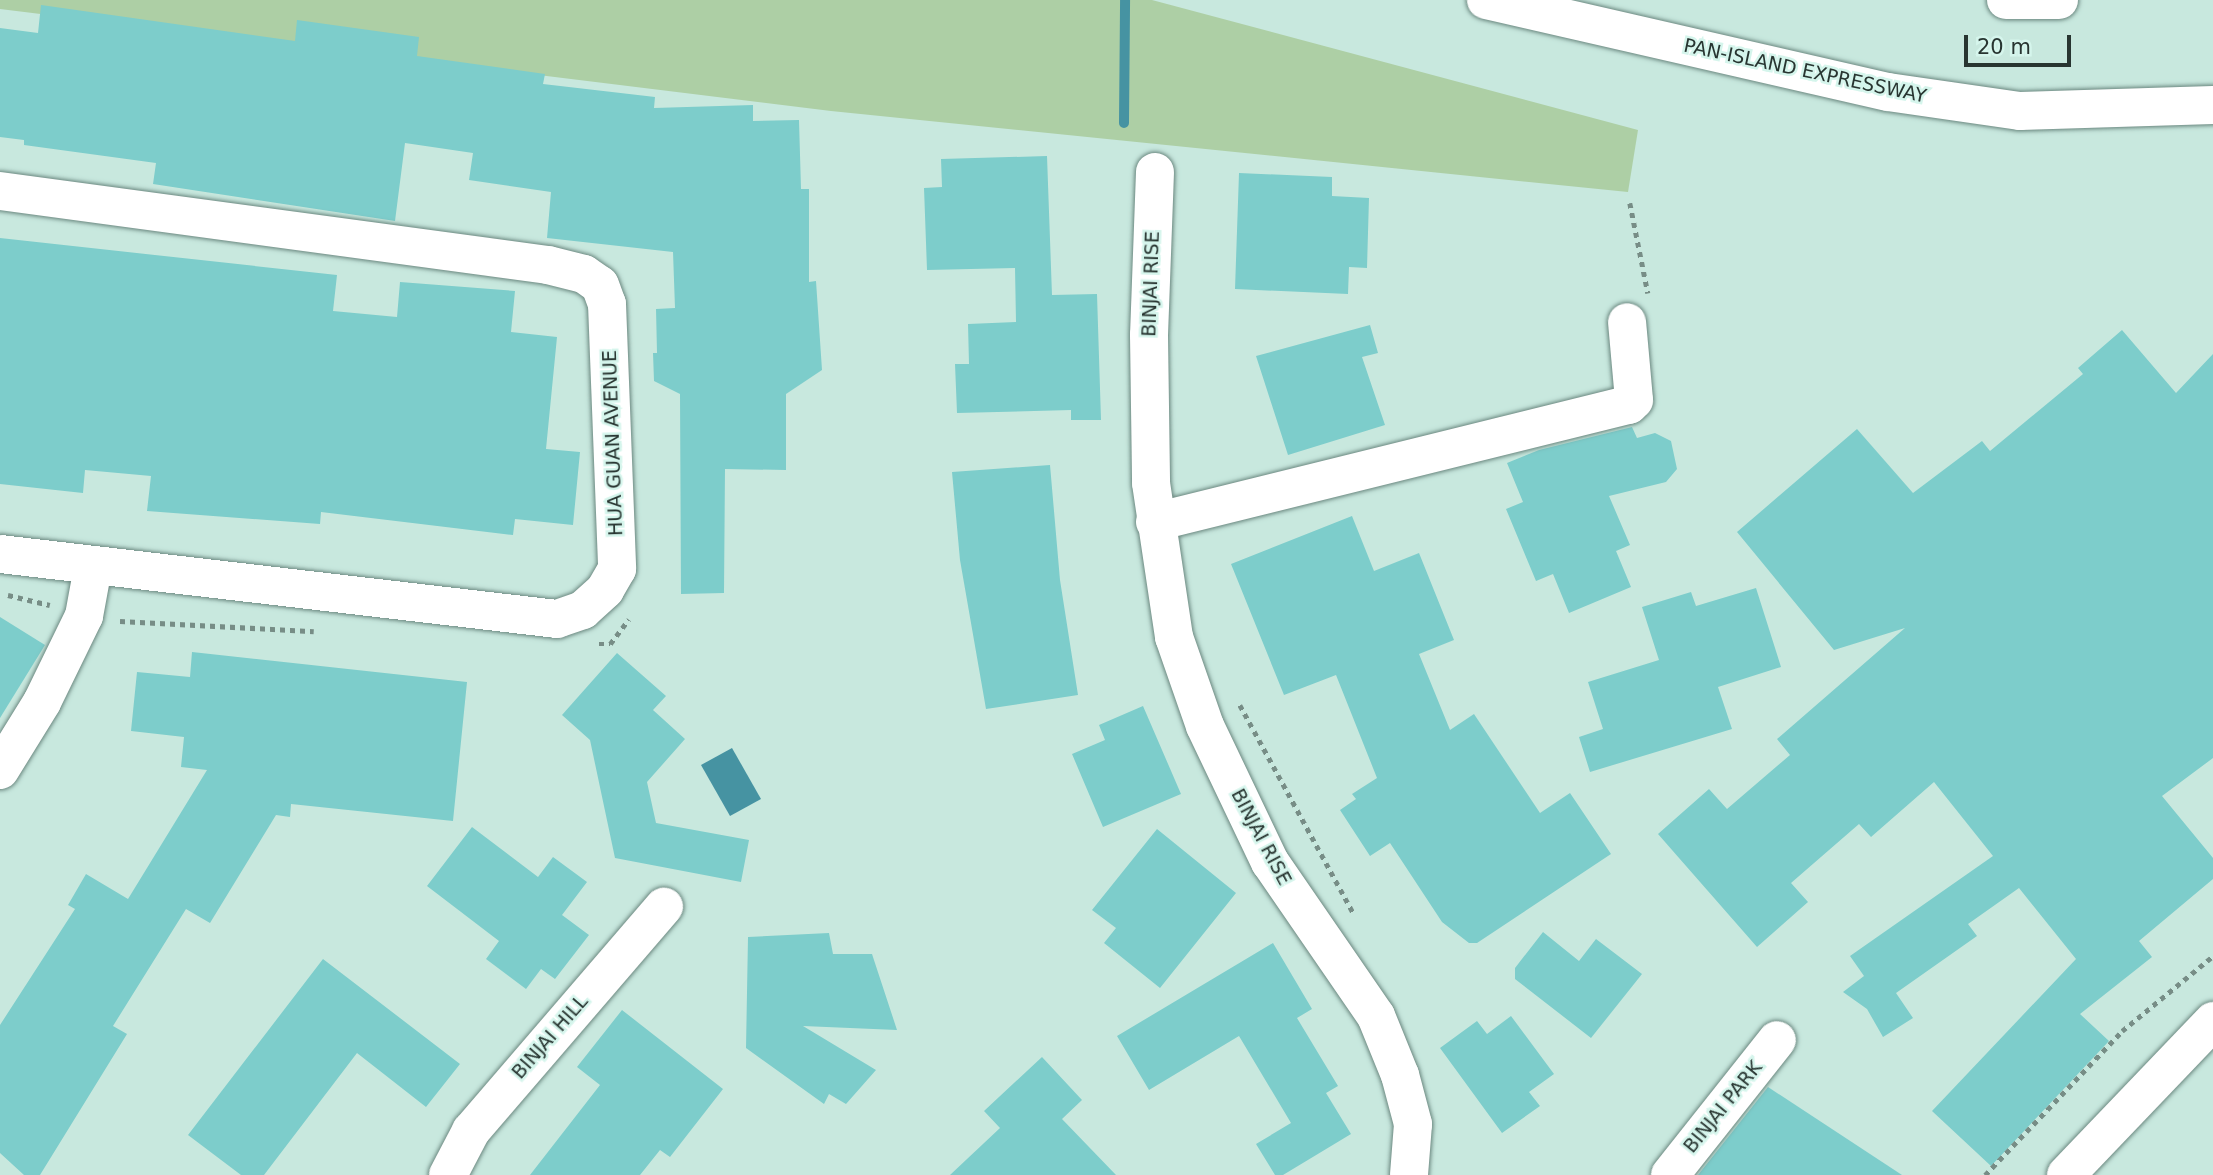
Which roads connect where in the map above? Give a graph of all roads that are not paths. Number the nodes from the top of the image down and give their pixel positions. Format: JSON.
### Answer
{"nodes":[{"id":1,"x":1486,"y":0,"type":"edge"},
{"id":2,"x":2006,"y":0,"type":"edge"},
{"id":3,"x":2059,"y":0,"type":"edge"},
{"id":4,"x":2213,"y":104,"type":"edge"},
{"id":5,"x":1155,"y":172,"type":"dead end"},
{"id":6,"x":0,"y":191,"type":"edge"},
{"id":7,"x":1638,"y":310,"type":"road end"},
{"id":8,"x":1154,"y":522,"type":"junction"},
{"id":9,"x":0,"y":554,"type":"edge"},
{"id":10,"x":93,"y":567,"type":"junction"},
{"id":11,"x":0,"y":770,"type":"edge"},
{"id":12,"x":664,"y":907,"type":"dead end"},
{"id":13,"x":2213,"y":1021,"type":"edge"},
{"id":14,"x":1777,"y":1040,"type":"dead end"},
{"id":15,"x":448,"y":1175,"type":"edge"},
{"id":16,"x":1409,"y":1175,"type":"edge"},
{"id":17,"x":1670,"y":1175,"type":"edge"},
{"id":18,"x":2066,"y":1175,"type":"edge"}],
"edges":[{"from":1,"to":4,"type":"main road","name":"PAN-ISLAND EXPRESSWAY"},
{"from":2,"to":3,"type":"main road"},
{"from":5,"to":8,"type":"main road","name":"BINJAI RISE"},
{"from":6,"to":10,"type":"main road","name":"HUA GUAN AVENUE"},
{"from":7,"to":8,"type":"main road"},
{"from":8,"to":16,"type":"main road","name":"BINJAI RISE"},
{"from":9,"to":10,"type":"main road","name":"HUA GUAN AVENUE"},
{"from":10,"to":11,"type":"main road"},
{"from":12,"to":15,"type":"main road","name":"BINJAI HILL"},
{"from":13,"to":18,"type":"main road"},
{"from":14,"to":17,"type":"main road","name":"BINJAI PARK"}]}
